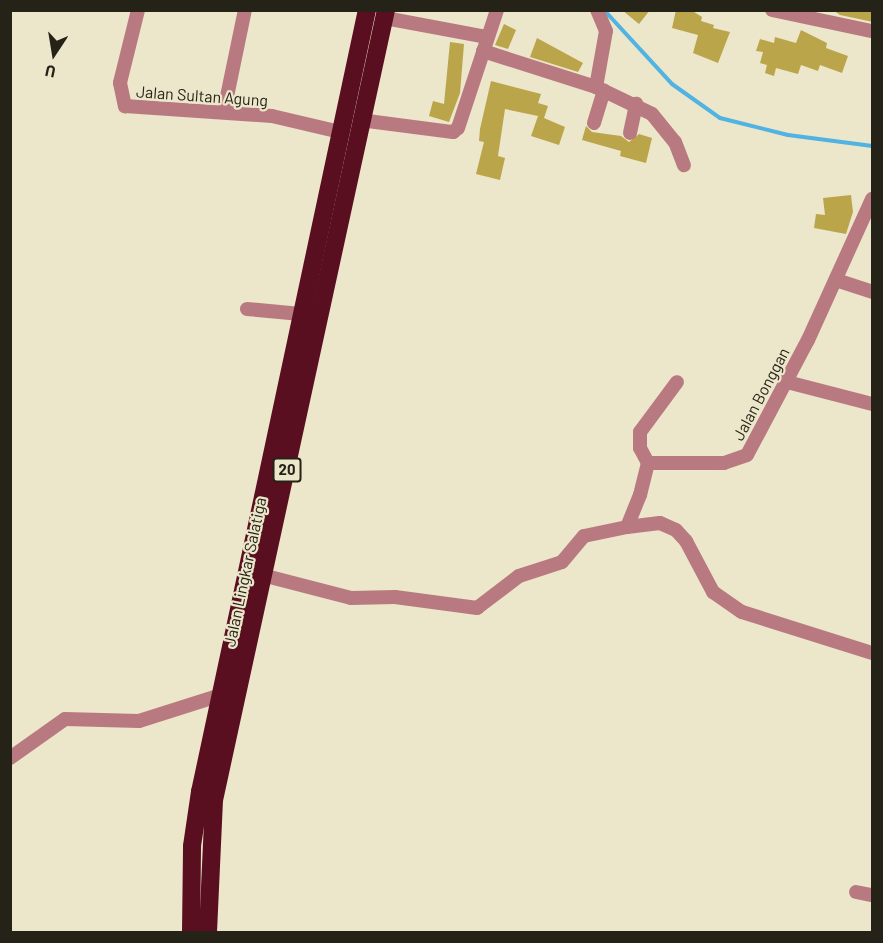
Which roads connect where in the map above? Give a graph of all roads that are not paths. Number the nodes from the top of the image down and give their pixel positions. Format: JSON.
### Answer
{"nodes":[{"id":1,"x":138,"y":10,"type":"edge"},
{"id":2,"x":245,"y":10,"type":"edge"},
{"id":3,"x":367,"y":10,"type":"edge"},
{"id":4,"x":497,"y":10,"type":"edge"},
{"id":5,"x":597,"y":10,"type":"edge"},
{"id":6,"x":772,"y":10,"type":"edge"},
{"id":7,"x":385,"y":14,"type":"edge"},
{"id":8,"x":873,"y":31,"type":"edge"},
{"id":9,"x":487,"y":37,"type":"junction"},
{"id":10,"x":483,"y":51,"type":"junction"},
{"id":11,"x":600,"y":88,"type":"junction"},
{"id":12,"x":636,"y":104,"type":"junction"},
{"id":13,"x":224,"y":111,"type":"junction"},
{"id":14,"x":360,"y":120,"type":"junction"},
{"id":15,"x":594,"y":123,"type":"dead end"},
{"id":16,"x":340,"y":132,"type":"junction"},
{"id":17,"x":630,"y":134,"type":"dead end"},
{"id":18,"x":684,"y":165,"type":"dead end"},
{"id":19,"x":873,"y":199,"type":"edge"},
{"id":20,"x":836,"y":280,"type":"junction"},
{"id":21,"x":873,"y":292,"type":"edge"},
{"id":22,"x":247,"y":309,"type":"dead end"},
{"id":23,"x":301,"y":314,"type":"junction"},
{"id":24,"x":677,"y":382,"type":"dead end"},
{"id":25,"x":787,"y":382,"type":"junction"},
{"id":26,"x":873,"y":404,"type":"edge"},
{"id":27,"x":648,"y":463,"type":"junction"},
{"id":28,"x":627,"y":527,"type":"junction"},
{"id":29,"x":266,"y":576,"type":"junction"},
{"id":30,"x":242,"y":638,"type":"junction"},
{"id":31,"x":873,"y":652,"type":"edge"},
{"id":32,"x":221,"y":695,"type":"junction"},
{"id":33,"x":10,"y":758,"type":"edge"},
{"id":34,"x":856,"y":892,"type":"dead end"},
{"id":35,"x":873,"y":895,"type":"edge"},
{"id":36,"x":191,"y":933,"type":"edge"},
{"id":37,"x":208,"y":933,"type":"edge"}],
"edges":[{"from":1,"to":13,"type":"street","name":"Jalan Sultan Agung"},
{"from":2,"to":13,"type":"street"},
{"from":3,"to":16,"type":"highway","name":"Jalan Lingkar Salatiga","number":"20"},
{"from":4,"to":9,"type":"street"},
{"from":5,"to":11,"type":"street"},
{"from":6,"to":8,"type":"street"},
{"from":7,"to":9,"type":"street"},
{"from":7,"to":14,"type":"highway","name":"Jalan Lingkar Salatiga","number":"20"},
{"from":9,"to":10,"type":"street"},
{"from":10,"to":11,"type":"street"},
{"from":10,"to":14,"type":"street"},
{"from":11,"to":12,"type":"street"},
{"from":11,"to":15,"type":"street"},
{"from":12,"to":17,"type":"street"},
{"from":12,"to":18,"type":"street"},
{"from":13,"to":16,"type":"street","name":"Jalan Sultan Agung"},
{"from":14,"to":29,"type":"highway","name":"Jalan Lingkar Salatiga","number":"20"},
{"from":16,"to":23,"type":"highway","name":"Jalan Lingkar Salatiga","number":"20"},
{"from":19,"to":20,"type":"street","name":"Jalan Bonggan"},
{"from":20,"to":21,"type":"street"},
{"from":20,"to":25,"type":"street","name":"Jalan Bonggan"},
{"from":22,"to":23,"type":"street"},
{"from":23,"to":30,"type":"highway","name":"Jalan Lingkar Salatiga","number":"20"},
{"from":24,"to":27,"type":"street"},
{"from":25,"to":26,"type":"street"},
{"from":25,"to":27,"type":"street","name":"Jalan Bonggan"},
{"from":27,"to":28,"type":"street"},
{"from":28,"to":29,"type":"street"},
{"from":28,"to":31,"type":"street"},
{"from":29,"to":30,"type":"highway","name":"Jalan Lingkar Salatiga","number":"20"},
{"from":30,"to":32,"type":"highway","name":"Jalan Lingkar Salatiga","number":"20"},
{"from":30,"to":37,"type":"highway","name":"Jalan Lingkar Salatiga","number":"20"},
{"from":32,"to":33,"type":"street"},
{"from":32,"to":36,"type":"highway","name":"Jalan Lingkar Salatiga","number":"20"},
{"from":34,"to":35,"type":"street"}]}
